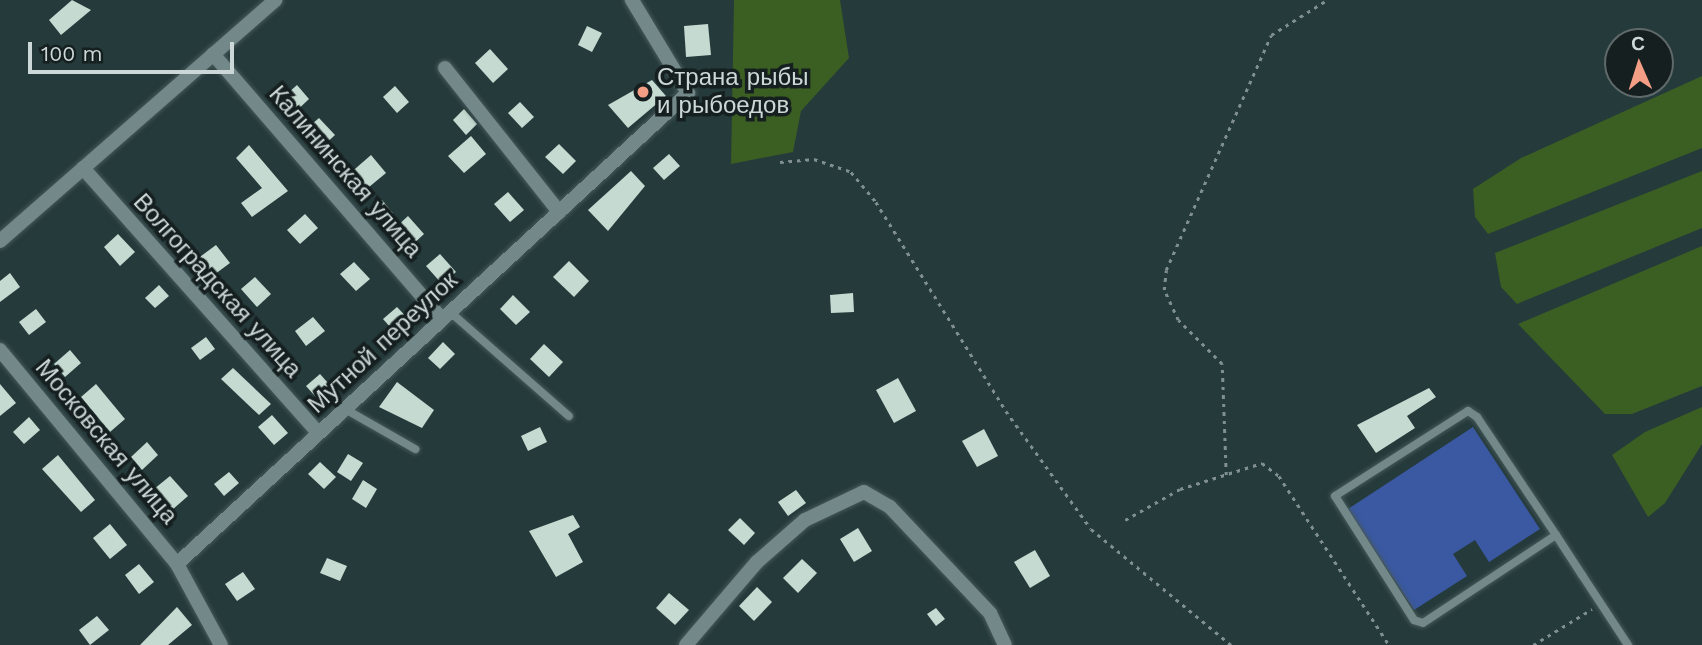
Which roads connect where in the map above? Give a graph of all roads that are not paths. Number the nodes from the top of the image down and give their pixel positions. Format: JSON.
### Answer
{"nodes":[{"id":1,"x":275,"y":0,"type":"edge"},
{"id":2,"x":632,"y":0,"type":"edge"},
{"id":3,"x":214,"y":54,"type":"junction"},
{"id":4,"x":445,"y":68,"type":"dead end"},
{"id":5,"x":83,"y":168,"type":"junction"},
{"id":6,"x":559,"y":212,"type":"junction"},
{"id":7,"x":0,"y":241,"type":"edge"},
{"id":8,"x":446,"y":315,"type":"junction"},
{"id":9,"x":0,"y":350,"type":"edge"},
{"id":10,"x":345,"y":409,"type":"junction"},
{"id":11,"x":569,"y":416,"type":"dead end"},
{"id":12,"x":318,"y":433,"type":"junction"},
{"id":13,"x":415,"y":449,"type":"dead end"},
{"id":14,"x":1556,"y":536,"type":"junction"},
{"id":15,"x":177,"y":564,"type":"junction"},
{"id":16,"x":220,"y":645,"type":"edge"},
{"id":17,"x":686,"y":645,"type":"edge"},
{"id":18,"x":1006,"y":645,"type":"edge"},
{"id":19,"x":1628,"y":645,"type":"edge"}],
"edges":[{"from":1,"to":3,"type":"street"},
{"from":2,"to":6,"type":"street","name":"Мутной переулок"},
{"from":3,"to":5,"type":"street"},
{"from":3,"to":8,"type":"street","name":"Калининская улица"},
{"from":4,"to":6,"type":"street"},
{"from":5,"to":7,"type":"street"},
{"from":5,"to":12,"type":"street","name":"Волгоградская улица"},
{"from":6,"to":8,"type":"street","name":"Мутной переулок"},
{"from":8,"to":10,"type":"street","name":"Мутной переулок"},
{"from":8,"to":11,"type":"lane"},
{"from":9,"to":15,"type":"street","name":"Московская улица"},
{"from":10,"to":12,"type":"street","name":"Мутной переулок"},
{"from":10,"to":13,"type":"lane"},
{"from":12,"to":15,"type":"street","name":"Мутной переулок"},
{"from":14,"to":14,"type":"lane"},
{"from":14,"to":19,"type":"lane"},
{"from":15,"to":16,"type":"street"},
{"from":17,"to":18,"type":"street"}]}
